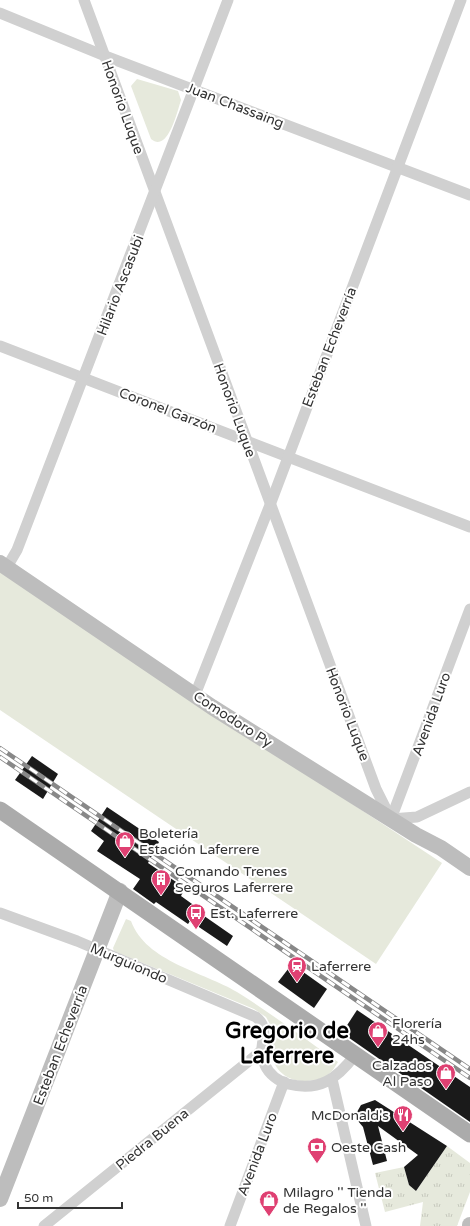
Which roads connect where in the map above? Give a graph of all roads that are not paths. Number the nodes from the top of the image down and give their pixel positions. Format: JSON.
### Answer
{"nodes":[{"id":1,"x":84,"y":0,"type":"edge"},
{"id":2,"x":228,"y":0,"type":"edge"},
{"id":3,"x":461,"y":0,"type":"edge"},
{"id":4,"x":0,"y":14,"type":"edge"},
{"id":5,"x":104,"y":56,"type":"junction"},
{"id":6,"x":192,"y":89,"type":"junction"},
{"id":7,"x":397,"y":167,"type":"junction"},
{"id":8,"x":155,"y":193,"type":"junction"},
{"id":9,"x":470,"y":195,"type":"edge"},
{"id":10,"x":0,"y":346,"type":"edge"},
{"id":11,"x":84,"y":378,"type":"junction"},
{"id":12,"x":246,"y":440,"type":"junction"},
{"id":13,"x":287,"y":457,"type":"junction"},
{"id":14,"x":270,"y":505,"type":"junction"},
{"id":15,"x":470,"y":527,"type":"edge"},
{"id":16,"x":3,"y":565,"type":"edge"},
{"id":17,"x":470,"y":609,"type":"edge"},
{"id":18,"x":195,"y":695,"type":"junction"},
{"id":19,"x":470,"y":792,"type":"edge"},
{"id":20,"x":0,"y":810,"type":"edge"},
{"id":21,"x":391,"y":819,"type":"junction"},
{"id":22,"x":441,"y":848,"type":"junction"},
{"id":23,"x":470,"y":859,"type":"edge"},
{"id":24,"x":470,"y":868,"type":"edge"},
{"id":25,"x":120,"y":891,"type":"junction"},
{"id":26,"x":0,"y":913,"type":"edge"},
{"id":27,"x":98,"y":950,"type":"junction"},
{"id":28,"x":260,"y":1052,"type":"junction"},
{"id":29,"x":355,"y":1055,"type":"junction"},
{"id":30,"x":332,"y":1079,"type":"junction"},
{"id":31,"x":284,"y":1082,"type":"junction"},
{"id":32,"x":470,"y":1134,"type":"edge"},
{"id":33,"x":0,"y":1198,"type":"edge"},
{"id":34,"x":44,"y":1226,"type":"edge"},
{"id":35,"x":230,"y":1226,"type":"edge"},
{"id":36,"x":366,"y":1226,"type":"edge"}],
"edges":[{"from":1,"to":5,"type":"street","name":"Honorio Luque"},
{"from":2,"to":6,"type":"street","name":"Hilario Ascasubi"},
{"from":3,"to":7,"type":"street","name":"Esteban Echeverría"},
{"from":4,"to":5,"type":"street","name":"Juan Chassaing"},
{"from":5,"to":6,"type":"street","name":"Juan Chassaing"},
{"from":5,"to":8,"type":"street","name":"Honorio Luque"},
{"from":6,"to":7,"type":"street","name":"Juan Chassaing"},
{"from":6,"to":8,"type":"street","name":"Hilario Ascasubi"},
{"from":7,"to":9,"type":"street","name":"Juan Chassaing"},
{"from":7,"to":13,"type":"street","name":"Esteban Echeverría"},
{"from":8,"to":11,"type":"street","name":"Hilario Ascasubi"},
{"from":8,"to":12,"type":"street","name":"Honorio Luque"},
{"from":10,"to":11,"type":"street","name":"Coronel Garzón"},
{"from":11,"to":12,"type":"street","name":"Coronel Garzón"},
{"from":11,"to":16,"type":"street","name":"Hilario Ascasubi"},
{"from":12,"to":13,"type":"street","name":"Coronel Garzón"},
{"from":12,"to":14,"type":"street","name":"Honorio Luque"},
{"from":13,"to":14,"type":"street","name":"Esteban Echeverría"},
{"from":13,"to":15,"type":"street","name":"Coronel Garzón"},
{"from":14,"to":18,"type":"street","name":"Esteban Echeverría"},
{"from":14,"to":21,"type":"street","name":"Honorio Luque"},
{"from":16,"to":18,"type":"main road","name":"Comodoro Py"},
{"from":17,"to":21,"type":"street","name":"Avenida Luro"},
{"from":18,"to":21,"type":"main road","name":"Comodoro Py"},
{"from":19,"to":21,"type":"street"},
{"from":20,"to":25,"type":"main road"},
{"from":21,"to":22,"type":"main road","name":"Comodoro Py"},
{"from":22,"to":23,"type":"street"},
{"from":22,"to":24,"type":"main road","name":"Comodoro Py"},
{"from":25,"to":27,"type":"main road","name":"Esteban Echeverría"},
{"from":25,"to":29,"type":"main road"},
{"from":26,"to":27,"type":"street","name":"Murguiondo"},
{"from":27,"to":28,"type":"street","name":"Murguiondo"},
{"from":27,"to":33,"type":"main road","name":"Esteban Echeverría"},
{"from":28,"to":31,"type":"street"},
{"from":28,"to":34,"type":"street","name":"Piedra Buena"},
{"from":29,"to":30,"type":"street"},
{"from":29,"to":32,"type":"main road"},
{"from":30,"to":31,"type":"street"},
{"from":30,"to":36,"type":"street"},
{"from":31,"to":35,"type":"street","name":"Avenida Luro"}]}
